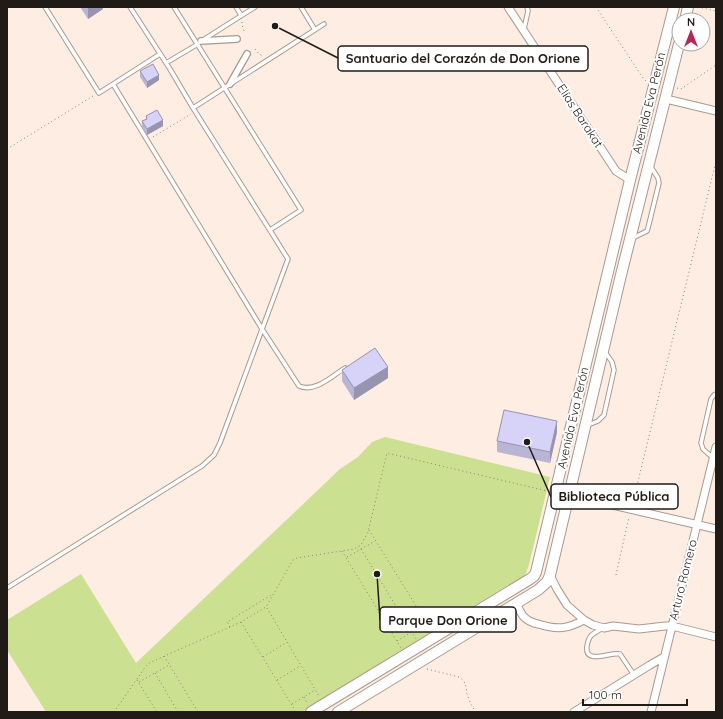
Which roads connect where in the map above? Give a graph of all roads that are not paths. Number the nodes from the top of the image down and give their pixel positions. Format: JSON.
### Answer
{"nodes":[{"id":1,"x":45,"y":7,"type":"edge"},
{"id":2,"x":130,"y":7,"type":"edge"},
{"id":3,"x":174,"y":7,"type":"edge"},
{"id":4,"x":236,"y":7,"type":"edge"},
{"id":5,"x":255,"y":7,"type":"edge"},
{"id":6,"x":300,"y":7,"type":"edge"},
{"id":7,"x":508,"y":7,"type":"edge"},
{"id":8,"x":527,"y":7,"type":"edge"},
{"id":9,"x":674,"y":7,"type":"edge"},
{"id":10,"x":241,"y":16,"type":"junction"},
{"id":11,"x":324,"y":24,"type":"dead end"},
{"id":12,"x":315,"y":30,"type":"junction"},
{"id":13,"x":524,"y":30,"type":"junction"},
{"id":14,"x":237,"y":38,"type":"dead end"},
{"id":15,"x":199,"y":43,"type":"junction"},
{"id":16,"x":663,"y":47,"type":"junction"},
{"id":17,"x":671,"y":48,"type":"edge"},
{"id":18,"x":677,"y":52,"type":"edge"},
{"id":19,"x":160,"y":54,"type":"junction"},
{"id":20,"x":247,"y":54,"type":"dead end"},
{"id":21,"x":166,"y":63,"type":"junction"},
{"id":22,"x":113,"y":84,"type":"junction"},
{"id":23,"x":227,"y":86,"type":"junction"},
{"id":24,"x":666,"y":99,"type":"junction"},
{"id":25,"x":194,"y":109,"type":"junction"},
{"id":26,"x":716,"y":112,"type":"edge"},
{"id":27,"x":640,"y":141,"type":"junction"},
{"id":28,"x":654,"y":142,"type":"junction"},
{"id":29,"x":649,"y":165,"type":"junction"},
{"id":30,"x":630,"y":180,"type":"junction"},
{"id":31,"x":270,"y":230,"type":"junction"},
{"id":32,"x":630,"y":240,"type":"junction"},
{"id":33,"x":608,"y":272,"type":"junction"},
{"id":34,"x":621,"y":275,"type":"junction"},
{"id":35,"x":262,"y":329,"type":"junction"},
{"id":36,"x":603,"y":350,"type":"junction"},
{"id":37,"x":351,"y":364,"type":"edge"},
{"id":38,"x":716,"y":394,"type":"edge"},
{"id":39,"x":572,"y":422,"type":"junction"},
{"id":40,"x":585,"y":425,"type":"junction"},
{"id":41,"x":716,"y":448,"type":"edge"},
{"id":42,"x":713,"y":458,"type":"junction"},
{"id":43,"x":569,"y":495,"type":"junction"},
{"id":44,"x":697,"y":525,"type":"junction"},
{"id":45,"x":716,"y":529,"type":"edge"},
{"id":46,"x":544,"y":542,"type":"junction"},
{"id":47,"x":557,"y":545,"type":"junction"},
{"id":48,"x":550,"y":575,"type":"junction"},
{"id":49,"x":7,"y":588,"type":"edge"},
{"id":50,"x":516,"y":604,"type":"junction"},
{"id":51,"x":584,"y":620,"type":"junction"},
{"id":52,"x":672,"y":626,"type":"junction"},
{"id":53,"x":604,"y":628,"type":"junction"},
{"id":54,"x":716,"y":637,"type":"edge"},
{"id":55,"x":664,"y":657,"type":"junction"},
{"id":56,"x":634,"y":675,"type":"junction"},
{"id":57,"x":311,"y":712,"type":"edge"},
{"id":58,"x":338,"y":712,"type":"edge"},
{"id":59,"x":574,"y":712,"type":"edge"},
{"id":60,"x":651,"y":712,"type":"edge"}],
"edges":[{"from":1,"to":22,"type":"lane"},
{"from":2,"to":19,"type":"lane"},
{"from":3,"to":15,"type":"lane"},
{"from":4,"to":10,"type":"lane"},
{"from":5,"to":10,"type":"lane"},
{"from":6,"to":12,"type":"lane"},
{"from":7,"to":13,"type":"street","name":"Elías Barakat"},
{"from":8,"to":13,"type":"lane"},
{"from":9,"to":16,"type":"main road","name":"Avenida Eva Perón"},
{"from":10,"to":15,"type":"lane"},
{"from":11,"to":12,"type":"lane"},
{"from":12,"to":23,"type":"lane"},
{"from":13,"to":30,"type":"street","name":"Elías Barakat"},
{"from":14,"to":15,"type":"street"},
{"from":15,"to":21,"type":"lane"},
{"from":15,"to":23,"type":"lane"},
{"from":16,"to":17,"type":"main road"},
{"from":16,"to":27,"type":"main road","name":"Avenida Eva Perón"},
{"from":18,"to":24,"type":"main road","name":"Avenida Eva Perón"},
{"from":19,"to":21,"type":"lane"},
{"from":19,"to":22,"type":"lane"},
{"from":20,"to":23,"type":"street"},
{"from":21,"to":25,"type":"lane"},
{"from":22,"to":35,"type":"lane"},
{"from":23,"to":25,"type":"lane"},
{"from":23,"to":31,"type":"lane"},
{"from":24,"to":26,"type":"street"},
{"from":24,"to":28,"type":"main road","name":"Avenida Eva Perón"},
{"from":25,"to":31,"type":"lane"},
{"from":27,"to":28,"type":"main road"},
{"from":27,"to":30,"type":"main road","name":"Avenida Eva Perón"},
{"from":28,"to":29,"type":"main road","name":"Avenida Eva Perón"},
{"from":29,"to":32,"type":"main road","name":"Avenida Eva Perón"},
{"from":29,"to":32,"type":"lane"},
{"from":30,"to":33,"type":"main road","name":"Avenida Eva Perón"},
{"from":31,"to":35,"type":"lane"},
{"from":32,"to":34,"type":"main road","name":"Avenida Eva Perón"},
{"from":33,"to":34,"type":"main road"},
{"from":33,"to":39,"type":"main road","name":"Avenida Eva Perón"},
{"from":34,"to":36,"type":"main road","name":"Avenida Eva Perón"},
{"from":35,"to":37,"type":"lane"},
{"from":35,"to":49,"type":"lane"},
{"from":36,"to":40,"type":"main road","name":"Avenida Eva Perón"},
{"from":36,"to":40,"type":"lane"},
{"from":38,"to":42,"type":"lane"},
{"from":39,"to":40,"type":"main road"},
{"from":39,"to":46,"type":"main road","name":"Avenida Eva Perón"},
{"from":40,"to":43,"type":"main road","name":"Avenida Eva Perón"},
{"from":41,"to":42,"type":"street","name":"Arturo Romero"},
{"from":42,"to":44,"type":"street","name":"Arturo Romero"},
{"from":43,"to":44,"type":"street"},
{"from":43,"to":47,"type":"main road","name":"Avenida Eva Perón"},
{"from":44,"to":45,"type":"street"},
{"from":44,"to":52,"type":"street","name":"Arturo Romero"},
{"from":46,"to":47,"type":"main road"},
{"from":46,"to":57,"type":"main road","name":"Avenida Eva Perón"},
{"from":47,"to":48,"type":"main road","name":"Avenida Eva Perón"},
{"from":48,"to":50,"type":"main road","name":"Avenida Eva Perón"},
{"from":48,"to":51,"type":"street"},
{"from":50,"to":51,"type":"street"},
{"from":50,"to":58,"type":"main road","name":"Avenida Eva Perón"},
{"from":51,"to":53,"type":"street"},
{"from":52,"to":53,"type":"street"},
{"from":52,"to":54,"type":"street"},
{"from":52,"to":55,"type":"street","name":"Arturo Romero"},
{"from":53,"to":56,"type":"lane"},
{"from":55,"to":56,"type":"street"},
{"from":55,"to":60,"type":"street","name":"Arturo Romero"},
{"from":56,"to":59,"type":"street"}]}
